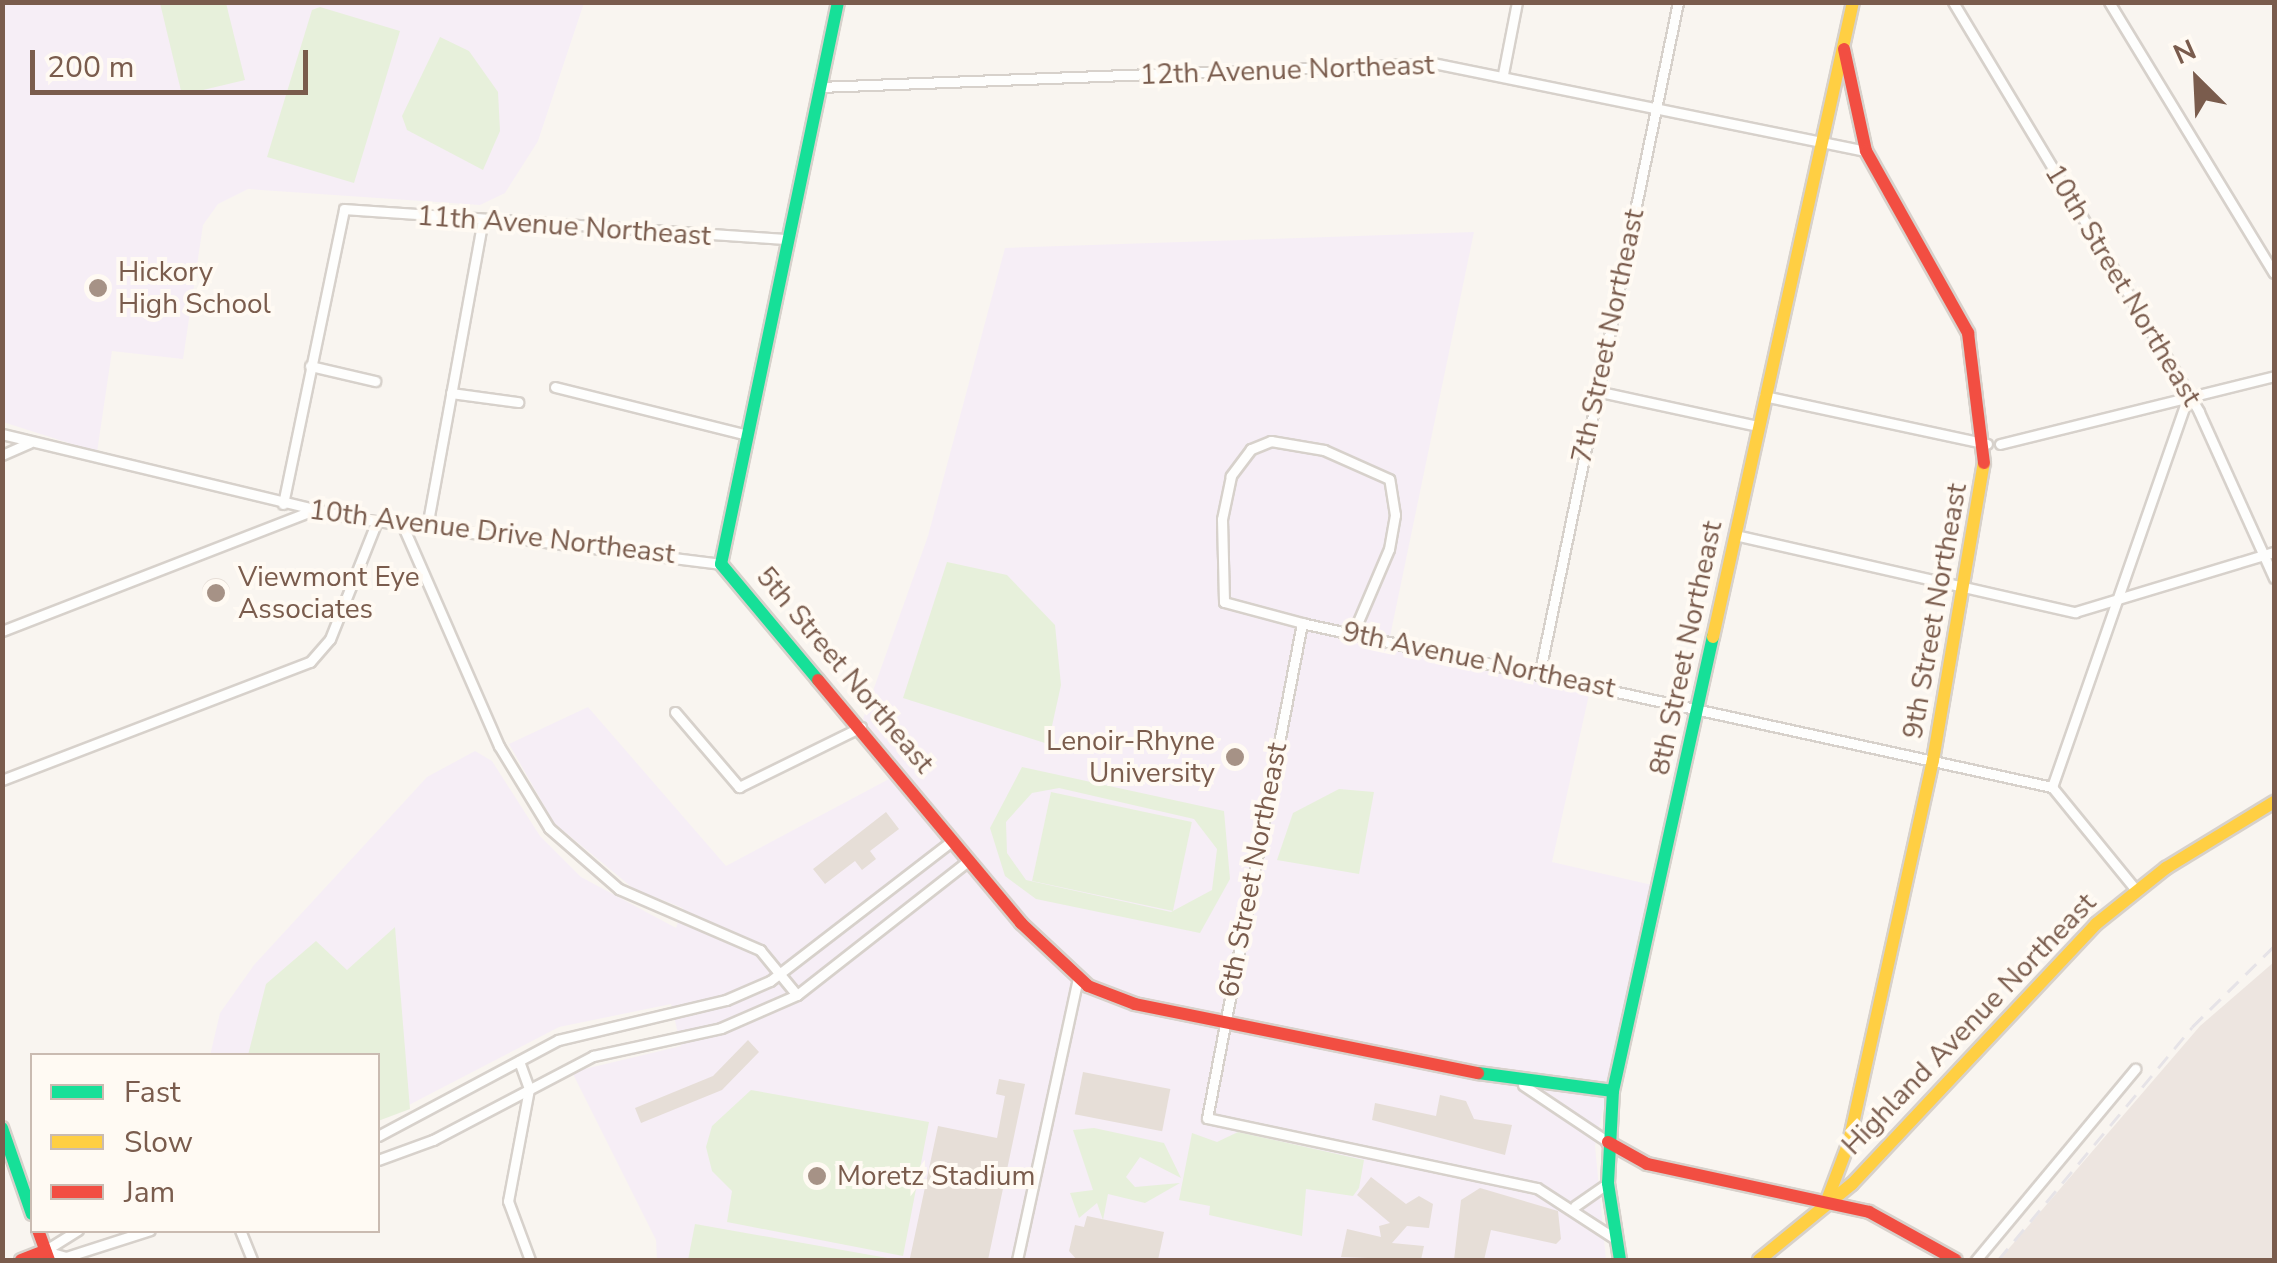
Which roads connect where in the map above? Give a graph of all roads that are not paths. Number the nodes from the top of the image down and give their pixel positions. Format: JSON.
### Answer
{"nodes":[{"id":1,"x":838,"y":2,"type":"edge"},
{"id":2,"x":1517,"y":2,"type":"edge"},
{"id":3,"x":1678,"y":2,"type":"edge"},
{"id":4,"x":1853,"y":2,"type":"edge"},
{"id":5,"x":1953,"y":2,"type":"edge"},
{"id":6,"x":2109,"y":2,"type":"edge"},
{"id":7,"x":1844,"y":50,"type":"junction"},
{"id":8,"x":1504,"y":74,"type":"junction"},
{"id":9,"x":819,"y":87,"type":"junction"},
{"id":10,"x":1656,"y":107,"type":"junction"},
{"id":11,"x":1818,"y":142,"type":"junction"},
{"id":12,"x":1866,"y":151,"type":"junction"},
{"id":13,"x":482,"y":223,"type":"junction"},
{"id":14,"x":788,"y":239,"type":"junction"},
{"id":15,"x":2274,"y":273,"type":"edge"},
{"id":16,"x":310,"y":366,"type":"junction"},
{"id":17,"x":2274,"y":376,"type":"edge"},
{"id":18,"x":376,"y":381,"type":"dead end"},
{"id":19,"x":555,"y":387,"type":"dead end"},
{"id":20,"x":1596,"y":392,"type":"junction"},
{"id":21,"x":452,"y":393,"type":"junction"},
{"id":22,"x":2189,"y":394,"type":"junction"},
{"id":23,"x":1764,"y":396,"type":"junction"},
{"id":24,"x":518,"y":402,"type":"dead end"},
{"id":25,"x":1758,"y":426,"type":"junction"},
{"id":26,"x":2,"y":434,"type":"edge"},
{"id":27,"x":748,"y":435,"type":"junction"},
{"id":28,"x":30,"y":443,"type":"junction"},
{"id":29,"x":1994,"y":444,"type":"junction"},
{"id":30,"x":2,"y":454,"type":"edge"},
{"id":31,"x":283,"y":504,"type":"junction"},
{"id":32,"x":311,"y":511,"type":"junction"},
{"id":33,"x":377,"y":521,"type":"junction"},
{"id":34,"x":402,"y":524,"type":"junction"},
{"id":35,"x":427,"y":527,"type":"junction"},
{"id":36,"x":1735,"y":535,"type":"junction"},
{"id":37,"x":2269,"y":554,"type":"edge"},
{"id":38,"x":721,"y":564,"type":"junction"},
{"id":39,"x":2274,"y":578,"type":"edge"},
{"id":40,"x":1967,"y":588,"type":"junction"},
{"id":41,"x":2110,"y":607,"type":"junction"},
{"id":42,"x":1302,"y":623,"type":"junction"},
{"id":43,"x":1354,"y":631,"type":"junction"},
{"id":44,"x":2,"y":632,"type":"edge"},
{"id":45,"x":1540,"y":671,"type":"junction"},
{"id":46,"x":1698,"y":706,"type":"junction"},
{"id":47,"x":674,"y":712,"type":"dead end"},
{"id":48,"x":861,"y":728,"type":"junction"},
{"id":49,"x":1933,"y":760,"type":"junction"},
{"id":50,"x":2,"y":780,"type":"edge"},
{"id":51,"x":2052,"y":788,"type":"junction"},
{"id":52,"x":2274,"y":802,"type":"edge"},
{"id":53,"x":952,"y":841,"type":"junction"},
{"id":54,"x":968,"y":862,"type":"junction"},
{"id":55,"x":2136,"y":890,"type":"junction"},
{"id":56,"x":784,"y":974,"type":"junction"},
{"id":57,"x":1078,"y":980,"type":"junction"},
{"id":58,"x":797,"y":995,"type":"junction"},
{"id":59,"x":1224,"y":1022,"type":"junction"},
{"id":60,"x":519,"y":1061,"type":"junction"},
{"id":61,"x":2135,"y":1070,"type":"dead end"},
{"id":62,"x":1502,"y":1078,"type":"junction"},
{"id":63,"x":529,"y":1089,"type":"junction"},
{"id":64,"x":1612,"y":1091,"type":"junction"},
{"id":65,"x":2,"y":1128,"type":"edge"},
{"id":66,"x":380,"y":1135,"type":"edge"},
{"id":67,"x":1608,"y":1142,"type":"junction"},
{"id":68,"x":380,"y":1159,"type":"edge"},
{"id":69,"x":1608,"y":1183,"type":"junction"},
{"id":70,"x":1826,"y":1203,"type":"junction"},
{"id":71,"x":1575,"y":1206,"type":"junction"},
{"id":72,"x":30,"y":1208,"type":"edge"},
{"id":73,"x":74,"y":1233,"type":"edge"},
{"id":74,"x":141,"y":1233,"type":"edge"},
{"id":75,"x":241,"y":1233,"type":"edge"},
{"id":76,"x":1614,"y":1238,"type":"junction"},
{"id":77,"x":47,"y":1256,"type":"edge"},
{"id":78,"x":22,"y":1260,"type":"edge"},
{"id":79,"x":252,"y":1260,"type":"edge"},
{"id":80,"x":530,"y":1260,"type":"edge"},
{"id":81,"x":1017,"y":1260,"type":"edge"},
{"id":82,"x":1620,"y":1260,"type":"edge"},
{"id":83,"x":1759,"y":1260,"type":"edge"},
{"id":84,"x":1956,"y":1260,"type":"edge"},
{"id":85,"x":1976,"y":1260,"type":"edge"}],
"edges":[{"from":1,"to":9,"type":"main road","name":"5th Street Northeast"},
{"from":2,"to":8,"type":"street"},
{"from":3,"to":10,"type":"street","name":"7th Street Northeast"},
{"from":4,"to":7,"type":"main road","name":"8th Street Northeast"},
{"from":5,"to":22,"type":"street","name":"10th Street Northeast"},
{"from":6,"to":15,"type":"street"},
{"from":7,"to":11,"type":"main road","name":"8th Street Northeast"},
{"from":7,"to":12,"type":"main road","name":"9th Street Northeast"},
{"from":8,"to":9,"type":"street","name":"12th Avenue Northeast"},
{"from":8,"to":10,"type":"street","name":"12th Avenue Northeast"},
{"from":9,"to":14,"type":"main road","name":"5th Street Northeast"},
{"from":10,"to":11,"type":"street","name":"12th Avenue Northeast"},
{"from":10,"to":20,"type":"street","name":"7th Street Northeast"},
{"from":11,"to":12,"type":"street","name":"12th Avenue Northeast"},
{"from":11,"to":23,"type":"main road","name":"8th Street Northeast"},
{"from":12,"to":29,"type":"main road","name":"9th Street Northeast"},
{"from":13,"to":14,"type":"street","name":"11th Avenue Northeast"},
{"from":13,"to":16,"type":"street","name":"11th Avenue Northeast"},
{"from":13,"to":21,"type":"street"},
{"from":14,"to":27,"type":"main road","name":"5th Street Northeast"},
{"from":16,"to":18,"type":"street"},
{"from":16,"to":31,"type":"street"},
{"from":17,"to":22,"type":"street"},
{"from":19,"to":27,"type":"street"},
{"from":20,"to":25,"type":"street"},
{"from":20,"to":45,"type":"street","name":"7th Street Northeast"},
{"from":21,"to":24,"type":"street"},
{"from":21,"to":35,"type":"street"},
{"from":22,"to":29,"type":"street"},
{"from":22,"to":37,"type":"street","name":"10th Street Northeast"},
{"from":22,"to":41,"type":"street"},
{"from":23,"to":25,"type":"main road","name":"8th Street Northeast"},
{"from":23,"to":29,"type":"street"},
{"from":25,"to":36,"type":"main road","name":"8th Street Northeast"},
{"from":26,"to":28,"type":"street","name":"10th Avenue Drive Northeast"},
{"from":27,"to":38,"type":"main road","name":"5th Street Northeast"},
{"from":28,"to":30,"type":"street"},
{"from":28,"to":31,"type":"street","name":"10th Avenue Drive Northeast"},
{"from":29,"to":40,"type":"main road","name":"9th Street Northeast"},
{"from":31,"to":32,"type":"street","name":"10th Avenue Drive Northeast"},
{"from":32,"to":33,"type":"street","name":"10th Avenue Drive Northeast"},
{"from":32,"to":44,"type":"street"},
{"from":33,"to":34,"type":"street","name":"10th Avenue Drive Northeast"},
{"from":33,"to":50,"type":"street"},
{"from":34,"to":35,"type":"street","name":"10th Avenue Drive Northeast"},
{"from":34,"to":56,"type":"street"},
{"from":35,"to":38,"type":"street","name":"10th Avenue Drive Northeast"},
{"from":36,"to":40,"type":"street"},
{"from":36,"to":46,"type":"main road","name":"8th Street Northeast"},
{"from":37,"to":39,"type":"street","name":"10th Street Northeast"},
{"from":37,"to":41,"type":"street"},
{"from":38,"to":48,"type":"main road","name":"5th Street Northeast"},
{"from":40,"to":41,"type":"street"},
{"from":40,"to":49,"type":"main road","name":"9th Street Northeast"},
{"from":41,"to":51,"type":"street"},
{"from":42,"to":43,"type":"street","name":"9th Avenue Northeast"},
{"from":42,"to":43,"type":"street"},
{"from":42,"to":59,"type":"street","name":"6th Street Northeast"},
{"from":43,"to":45,"type":"street","name":"9th Avenue Northeast"},
{"from":45,"to":46,"type":"street","name":"9th Avenue Northeast"},
{"from":46,"to":49,"type":"street","name":"9th Avenue Northeast"},
{"from":46,"to":64,"type":"main road","name":"8th Street Northeast"},
{"from":47,"to":48,"type":"street"},
{"from":48,"to":53,"type":"main road","name":"5th Street Northeast"},
{"from":49,"to":51,"type":"street","name":"9th Avenue Northeast"},
{"from":49,"to":70,"type":"main road","name":"9th Street Northeast"},
{"from":51,"to":55,"type":"street"},
{"from":52,"to":55,"type":"main road","name":"Highland Avenue Northeast"},
{"from":53,"to":54,"type":"main road","name":"5th Street Northeast"},
{"from":53,"to":56,"type":"street"},
{"from":54,"to":57,"type":"main road","name":"5th Street Northeast"},
{"from":54,"to":58,"type":"street"},
{"from":55,"to":70,"type":"main road","name":"Highland Avenue Northeast"},
{"from":56,"to":58,"type":"street"},
{"from":56,"to":60,"type":"street"},
{"from":57,"to":59,"type":"main road"},
{"from":57,"to":81,"type":"street"},
{"from":58,"to":63,"type":"street"},
{"from":59,"to":62,"type":"main road"},
{"from":59,"to":71,"type":"street","name":"6th Street Northeast"},
{"from":60,"to":63,"type":"street"},
{"from":60,"to":66,"type":"street"},
{"from":61,"to":85,"type":"street"},
{"from":62,"to":64,"type":"main road"},
{"from":62,"to":67,"type":"street"},
{"from":63,"to":68,"type":"street"},
{"from":63,"to":80,"type":"street"},
{"from":64,"to":67,"type":"main road","name":"8th Street Northeast"},
{"from":65,"to":72,"type":"main road"},
{"from":67,"to":69,"type":"main road","name":"8th Street Northeast"},
{"from":67,"to":70,"type":"main road"},
{"from":69,"to":71,"type":"street"},
{"from":69,"to":76,"type":"main road","name":"8th Street Northeast"},
{"from":70,"to":83,"type":"main road","name":"Highland Avenue Northeast"},
{"from":70,"to":84,"type":"main road"},
{"from":71,"to":76,"type":"street"},
{"from":73,"to":77,"type":"street"},
{"from":74,"to":77,"type":"street"},
{"from":75,"to":79,"type":"street"},
{"from":76,"to":82,"type":"main road","name":"8th Street Northeast"},
{"from":77,"to":78,"type":"main road"}]}
